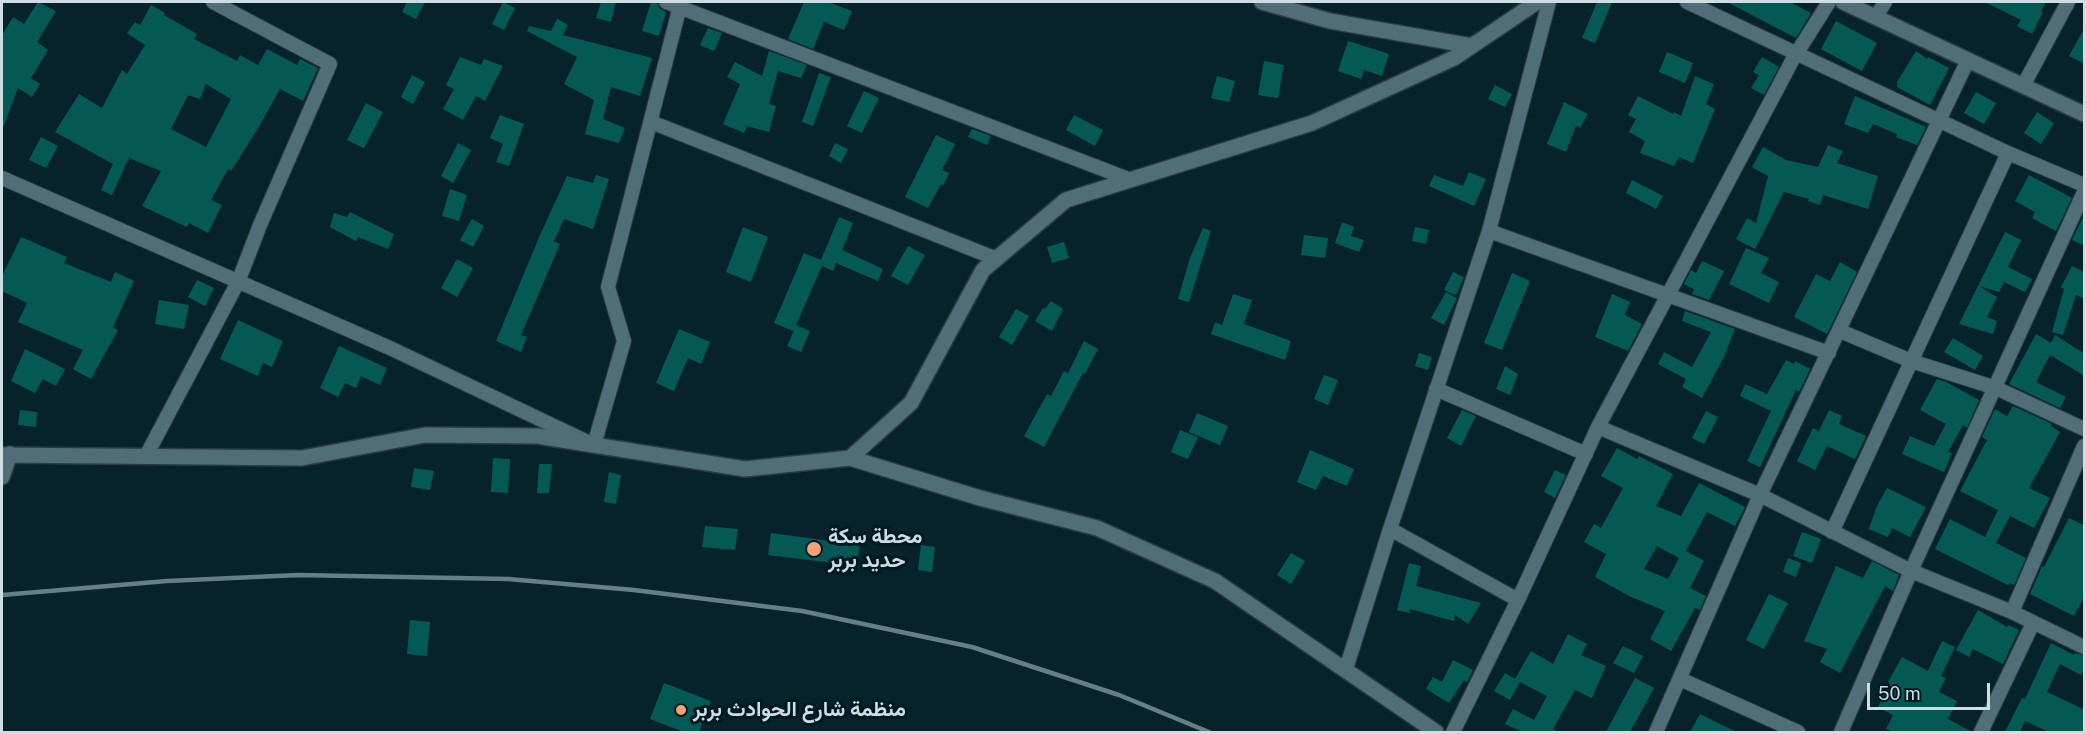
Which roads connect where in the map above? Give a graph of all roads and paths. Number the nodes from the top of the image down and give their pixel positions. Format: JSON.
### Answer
{"nodes":[{"id":1,"x":213,"y":2,"type":"edge"},
{"id":2,"x":666,"y":2,"type":"edge"},
{"id":3,"x":1262,"y":2,"type":"edge"},
{"id":4,"x":1537,"y":2,"type":"edge"},
{"id":5,"x":1548,"y":2,"type":"edge"},
{"id":6,"x":1687,"y":2,"type":"edge"},
{"id":7,"x":1829,"y":2,"type":"edge"},
{"id":8,"x":1843,"y":2,"type":"edge"},
{"id":9,"x":1885,"y":2,"type":"edge"},
{"id":10,"x":2068,"y":2,"type":"edge"},
{"id":11,"x":680,"y":5,"type":"edge"},
{"id":12,"x":1876,"y":17,"type":"junction"},
{"id":13,"x":1472,"y":46,"type":"junction"},
{"id":14,"x":1796,"y":54,"type":"junction"},
{"id":15,"x":1968,"y":60,"type":"junction"},
{"id":16,"x":2023,"y":86,"type":"junction"},
{"id":17,"x":2085,"y":114,"type":"edge"},
{"id":18,"x":1939,"y":121,"type":"junction"},
{"id":19,"x":651,"y":122,"type":"junction"},
{"id":20,"x":2008,"y":153,"type":"junction"},
{"id":21,"x":2,"y":178,"type":"edge"},
{"id":22,"x":1131,"y":180,"type":"junction"},
{"id":23,"x":2085,"y":185,"type":"edge"},
{"id":24,"x":2085,"y":192,"type":"edge"},
{"id":25,"x":1489,"y":231,"type":"junction"},
{"id":26,"x":997,"y":259,"type":"junction"},
{"id":27,"x":238,"y":282,"type":"junction"},
{"id":28,"x":1668,"y":295,"type":"junction"},
{"id":29,"x":1840,"y":331,"type":"junction"},
{"id":30,"x":1829,"y":353,"type":"junction"},
{"id":31,"x":1911,"y":361,"type":"junction"},
{"id":32,"x":1996,"y":388,"type":"junction"},
{"id":33,"x":1436,"y":389,"type":"junction"},
{"id":34,"x":1598,"y":427,"type":"junction"},
{"id":35,"x":2085,"y":429,"type":"edge"},
{"id":36,"x":594,"y":445,"type":"junction"},
{"id":37,"x":2085,"y":446,"type":"edge"},
{"id":38,"x":6,"y":454,"type":"edge"},
{"id":39,"x":1586,"y":454,"type":"junction"},
{"id":40,"x":146,"y":456,"type":"junction"},
{"id":41,"x":850,"y":458,"type":"junction"},
{"id":42,"x":2,"y":477,"type":"edge"},
{"id":43,"x":1760,"y":495,"type":"junction"},
{"id":44,"x":1390,"y":529,"type":"junction"},
{"id":45,"x":1832,"y":532,"type":"junction"},
{"id":46,"x":1911,"y":572,"type":"junction"},
{"id":47,"x":1518,"y":600,"type":"junction"},
{"id":48,"x":2012,"y":612,"type":"junction"},
{"id":49,"x":2033,"y":622,"type":"junction"},
{"id":50,"x":2084,"y":644,"type":"edge"},
{"id":51,"x":1346,"y":669,"type":"junction"},
{"id":52,"x":1680,"y":679,"type":"junction"},
{"id":53,"x":1436,"y":732,"type":"edge"},
{"id":54,"x":1453,"y":732,"type":"edge"},
{"id":55,"x":1656,"y":732,"type":"edge"},
{"id":56,"x":1798,"y":732,"type":"edge"},
{"id":57,"x":1841,"y":732,"type":"edge"},
{"id":58,"x":1981,"y":732,"type":"edge"}],
"edges":[{"from":1,"to":27,"type":"street"},
{"from":2,"to":11,"type":"street"},
{"from":3,"to":13,"type":"street"},
{"from":4,"to":13,"type":"street"},
{"from":5,"to":25,"type":"street"},
{"from":6,"to":14,"type":"street"},
{"from":7,"to":14,"type":"street"},
{"from":8,"to":12,"type":"street"},
{"from":9,"to":12,"type":"street"},
{"from":10,"to":16,"type":"street"},
{"from":11,"to":19,"type":"street"},
{"from":11,"to":22,"type":"street"},
{"from":12,"to":15,"type":"street"},
{"from":13,"to":22,"type":"street"},
{"from":14,"to":18,"type":"street"},
{"from":14,"to":28,"type":"street"},
{"from":15,"to":16,"type":"street"},
{"from":15,"to":18,"type":"street"},
{"from":16,"to":17,"type":"street"},
{"from":18,"to":20,"type":"street"},
{"from":18,"to":29,"type":"street"},
{"from":19,"to":26,"type":"street"},
{"from":19,"to":36,"type":"street"},
{"from":20,"to":23,"type":"street"},
{"from":20,"to":31,"type":"street"},
{"from":21,"to":27,"type":"street"},
{"from":22,"to":26,"type":"street"},
{"from":24,"to":32,"type":"street"},
{"from":25,"to":28,"type":"street"},
{"from":25,"to":33,"type":"street"},
{"from":26,"to":41,"type":"street"},
{"from":27,"to":36,"type":"street"},
{"from":27,"to":40,"type":"street"},
{"from":28,"to":30,"type":"street"},
{"from":28,"to":34,"type":"street"},
{"from":29,"to":30,"type":"street"},
{"from":29,"to":31,"type":"street"},
{"from":30,"to":43,"type":"street"},
{"from":31,"to":32,"type":"street"},
{"from":31,"to":45,"type":"street"},
{"from":32,"to":35,"type":"street"},
{"from":32,"to":46,"type":"street"},
{"from":33,"to":39,"type":"street"},
{"from":33,"to":44,"type":"street"},
{"from":34,"to":39,"type":"street"},
{"from":34,"to":43,"type":"street"},
{"from":36,"to":40,"type":"street"},
{"from":36,"to":41,"type":"street"},
{"from":37,"to":48,"type":"street"},
{"from":38,"to":40,"type":"street"},
{"from":38,"to":42,"type":"street"},
{"from":39,"to":47,"type":"street"},
{"from":41,"to":51,"type":"street"},
{"from":43,"to":45,"type":"street"},
{"from":43,"to":52,"type":"street"},
{"from":44,"to":47,"type":"street"},
{"from":44,"to":51,"type":"street"},
{"from":45,"to":46,"type":"street"},
{"from":46,"to":48,"type":"street"},
{"from":46,"to":57,"type":"street"},
{"from":47,"to":54,"type":"street"},
{"from":48,"to":49,"type":"street"},
{"from":49,"to":50,"type":"street"},
{"from":49,"to":58,"type":"street"},
{"from":51,"to":53,"type":"street"},
{"from":52,"to":55,"type":"street"},
{"from":52,"to":56,"type":"street"}]}
